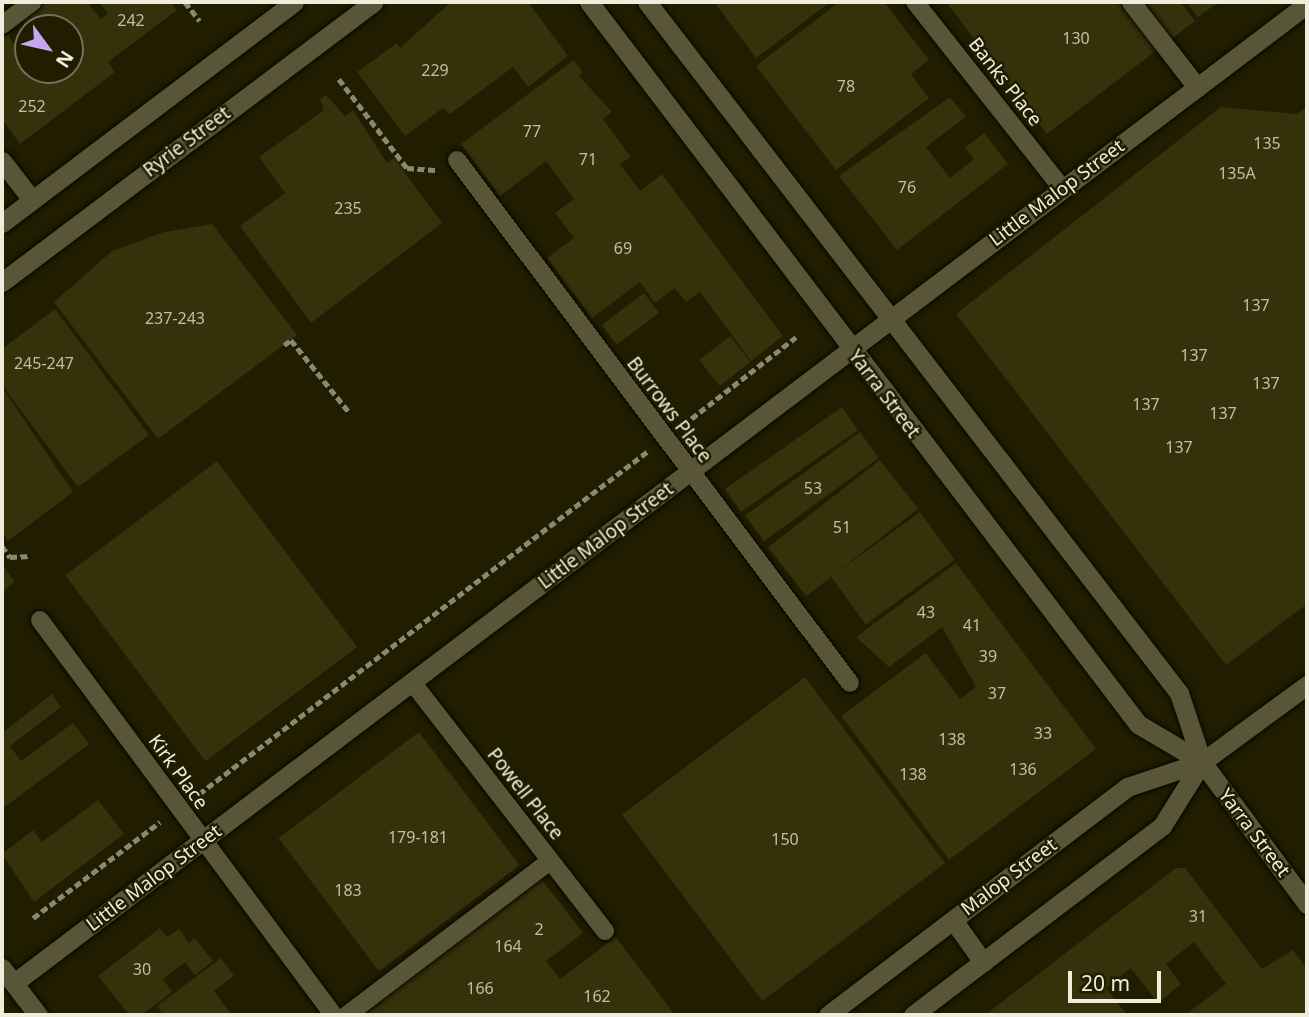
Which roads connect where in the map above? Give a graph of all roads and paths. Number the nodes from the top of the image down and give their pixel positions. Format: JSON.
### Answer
{"nodes":[{"id":1,"x":32,"y":2,"type":"edge"},
{"id":2,"x":185,"y":2,"type":"edge"},
{"id":3,"x":294,"y":2,"type":"edge"},
{"id":4,"x":373,"y":2,"type":"edge"},
{"id":5,"x":589,"y":2,"type":"edge"},
{"id":6,"x":647,"y":2,"type":"edge"},
{"id":7,"x":915,"y":2,"type":"edge"},
{"id":8,"x":1131,"y":2,"type":"edge"},
{"id":9,"x":1307,"y":4,"type":"edge"},
{"id":10,"x":200,"y":21,"type":"dead end"},
{"id":11,"x":2,"y":25,"type":"edge"},
{"id":12,"x":339,"y":79,"type":"dead end"},
{"id":13,"x":1197,"y":88,"type":"junction"},
{"id":14,"x":457,"y":160,"type":"joint"},
{"id":15,"x":2,"y":161,"type":"edge"},
{"id":16,"x":1062,"y":188,"type":"junction"},
{"id":17,"x":32,"y":200,"type":"junction"},
{"id":18,"x":2,"y":223,"type":"edge"},
{"id":19,"x":2,"y":282,"type":"edge"},
{"id":20,"x":890,"y":321,"type":"junction"},
{"id":21,"x":796,"y":337,"type":"dead end"},
{"id":22,"x":284,"y":345,"type":"dead end"},
{"id":23,"x":851,"y":350,"type":"junction"},
{"id":24,"x":350,"y":413,"type":"dead end"},
{"id":25,"x":665,"y":439,"type":"junction"},
{"id":26,"x":690,"y":472,"type":"junction"},
{"id":27,"x":2,"y":546,"type":"edge"},
{"id":28,"x":30,"y":556,"type":"dead end"},
{"id":29,"x":40,"y":620,"type":"dead end"},
{"id":30,"x":412,"y":682,"type":"junction"},
{"id":31,"x":849,"y":684,"type":"dead end"},
{"id":32,"x":1307,"y":685,"type":"edge"},
{"id":33,"x":1202,"y":762,"type":"junction"},
{"id":34,"x":186,"y":804,"type":"dead end"},
{"id":35,"x":161,"y":822,"type":"dead end"},
{"id":36,"x":202,"y":842,"type":"junction"},
{"id":37,"x":550,"y":861,"type":"junction"},
{"id":38,"x":1307,"y":904,"type":"edge"},
{"id":39,"x":33,"y":918,"type":"dead end"},
{"id":40,"x":953,"y":920,"type":"junction"},
{"id":41,"x":605,"y":932,"type":"dead end"},
{"id":42,"x":983,"y":962,"type":"junction"},
{"id":43,"x":8,"y":975,"type":"edge"},
{"id":44,"x":38,"y":1015,"type":"edge"},
{"id":45,"x":333,"y":1015,"type":"edge"},
{"id":46,"x":347,"y":1015,"type":"edge"},
{"id":47,"x":828,"y":1015,"type":"edge"},
{"id":48,"x":913,"y":1015,"type":"edge"}],
"edges":[{"from":1,"to":11,"type":"lane"},
{"from":2,"to":10,"type":"path"},
{"from":3,"to":17,"type":"street"},
{"from":4,"to":19,"type":"street","name":"Ryrie Street"},
{"from":5,"to":23,"type":"street","name":"Yarra Street"},
{"from":6,"to":20,"type":"street","name":"Yarra Street"},
{"from":7,"to":16,"type":"lane","name":"Banks Place"},
{"from":8,"to":13,"type":"street"},
{"from":9,"to":13,"type":"street","name":"Little Malop Street"},
{"from":12,"to":14,"type":"path"},
{"from":13,"to":16,"type":"street","name":"Little Malop Street"},
{"from":14,"to":25,"type":"lane","name":"Burrows Place"},
{"from":15,"to":17,"type":"street"},
{"from":16,"to":20,"type":"street","name":"Little Malop Street"},
{"from":17,"to":18,"type":"street"},
{"from":20,"to":23,"type":"street","name":"Little Malop Street"},
{"from":20,"to":33,"type":"street","name":"Yarra Street"},
{"from":21,"to":25,"type":"path"},
{"from":22,"to":24,"type":"path"},
{"from":23,"to":26,"type":"street","name":"Little Malop Street"},
{"from":23,"to":33,"type":"street","name":"Yarra Street"},
{"from":25,"to":26,"type":"lane","name":"Burrows Place"},
{"from":25,"to":34,"type":"path"},
{"from":26,"to":30,"type":"street","name":"Little Malop Street"},
{"from":26,"to":31,"type":"lane","name":"Burrows Place"},
{"from":27,"to":28,"type":"path"},
{"from":29,"to":36,"type":"lane","name":"Kirk Place"},
{"from":30,"to":36,"type":"street","name":"Little Malop Street"},
{"from":30,"to":37,"type":"lane","name":"Powell Place"},
{"from":32,"to":33,"type":"street","name":"Malop Street"},
{"from":33,"to":38,"type":"street","name":"Yarra Street"},
{"from":33,"to":40,"type":"street","name":"Malop Street"},
{"from":33,"to":42,"type":"street","name":"Malop Street"},
{"from":35,"to":39,"type":"path"},
{"from":36,"to":43,"type":"street","name":"Little Malop Street"},
{"from":36,"to":45,"type":"lane","name":"Kirk Place"},
{"from":37,"to":41,"type":"lane","name":"Powell Place"},
{"from":37,"to":46,"type":"lane"},
{"from":40,"to":42,"type":"street"},
{"from":40,"to":47,"type":"street","name":"Malop Street"},
{"from":42,"to":48,"type":"street","name":"Malop Street"},
{"from":43,"to":44,"type":"street"}]}
